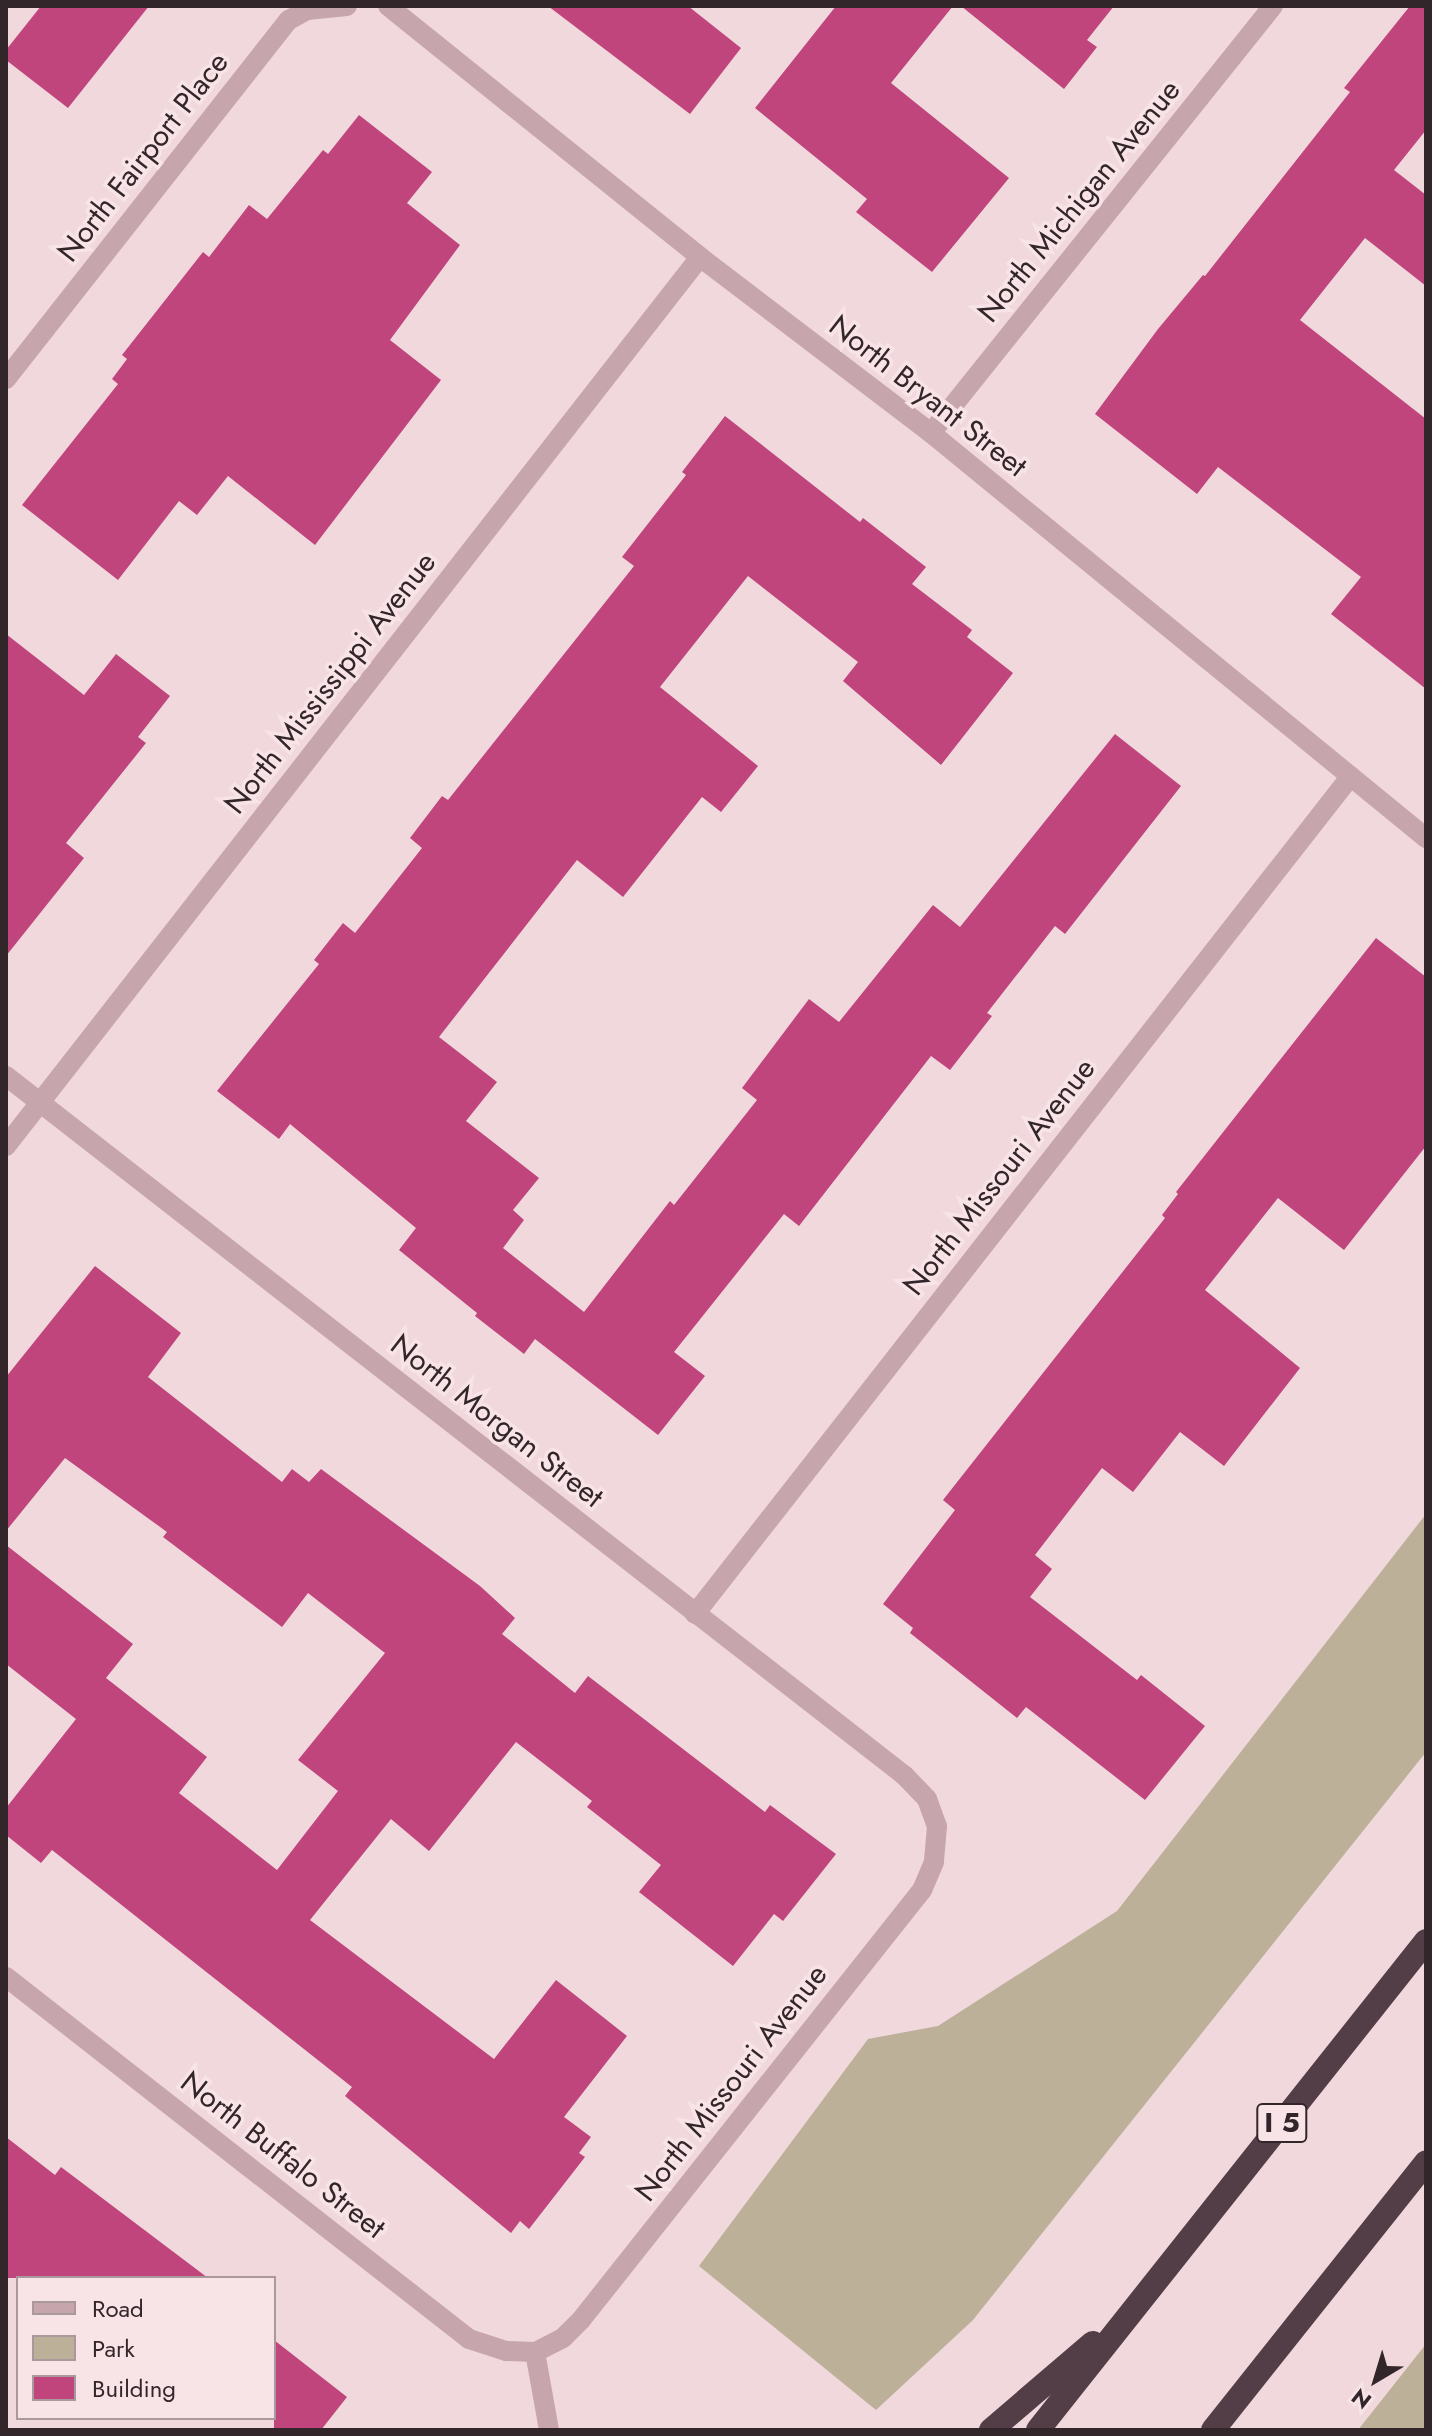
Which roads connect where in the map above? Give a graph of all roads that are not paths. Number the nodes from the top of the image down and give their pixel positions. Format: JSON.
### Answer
{"nodes":[{"id":1,"x":347,"y":6,"type":"edge"},
{"id":2,"x":388,"y":6,"type":"edge"},
{"id":3,"x":1273,"y":6,"type":"edge"},
{"id":4,"x":700,"y":257,"type":"junction"},
{"id":5,"x":6,"y":379,"type":"edge"},
{"id":6,"x":931,"y":433,"type":"junction"},
{"id":7,"x":1350,"y":777,"type":"junction"},
{"id":8,"x":1426,"y":838,"type":"edge"},
{"id":9,"x":6,"y":1076,"type":"edge"},
{"id":10,"x":40,"y":1102,"type":"junction"},
{"id":11,"x":6,"y":1146,"type":"edge"},
{"id":12,"x":695,"y":1614,"type":"junction"},
{"id":13,"x":937,"y":1826,"type":"joint"},
{"id":14,"x":1426,"y":1941,"type":"edge"},
{"id":15,"x":6,"y":1977,"type":"edge"},
{"id":16,"x":1426,"y":2162,"type":"edge"},
{"id":17,"x":1138,"y":2305,"type":"junction"},
{"id":18,"x":535,"y":2352,"type":"junction"},
{"id":19,"x":549,"y":2430,"type":"edge"},
{"id":20,"x":991,"y":2430,"type":"edge"},
{"id":21,"x":1038,"y":2430,"type":"edge"},
{"id":22,"x":1213,"y":2430,"type":"edge"}],
"edges":[{"from":1,"to":5,"type":"street","name":"North Fairport Place"},
{"from":2,"to":4,"type":"street","name":"North Bryant Street"},
{"from":3,"to":6,"type":"street","name":"North Michigan Avenue"},
{"from":4,"to":6,"type":"street","name":"North Bryant Street"},
{"from":4,"to":10,"type":"street","name":"North Mississippi Avenue"},
{"from":6,"to":7,"type":"street","name":"North Bryant Street"},
{"from":7,"to":8,"type":"street","name":"North Bryant Street"},
{"from":7,"to":12,"type":"street","name":"North Missouri Avenue"},
{"from":9,"to":10,"type":"street","name":"North Morgan Street"},
{"from":10,"to":11,"type":"street","name":"North Mississippi Avenue"},
{"from":10,"to":12,"type":"street","name":"North Morgan Street"},
{"from":12,"to":13,"type":"street","name":"North Morgan Street"},
{"from":13,"to":18,"type":"street","name":"North Missouri Avenue"},
{"from":14,"to":17,"type":"highway","number":"I 5"},
{"from":15,"to":18,"type":"street","name":"North Buffalo Street"},
{"from":16,"to":22,"type":"highway"},
{"from":17,"to":20,"type":"highway"},
{"from":17,"to":21,"type":"highway","number":"I 5"},
{"from":18,"to":19,"type":"street"}]}
